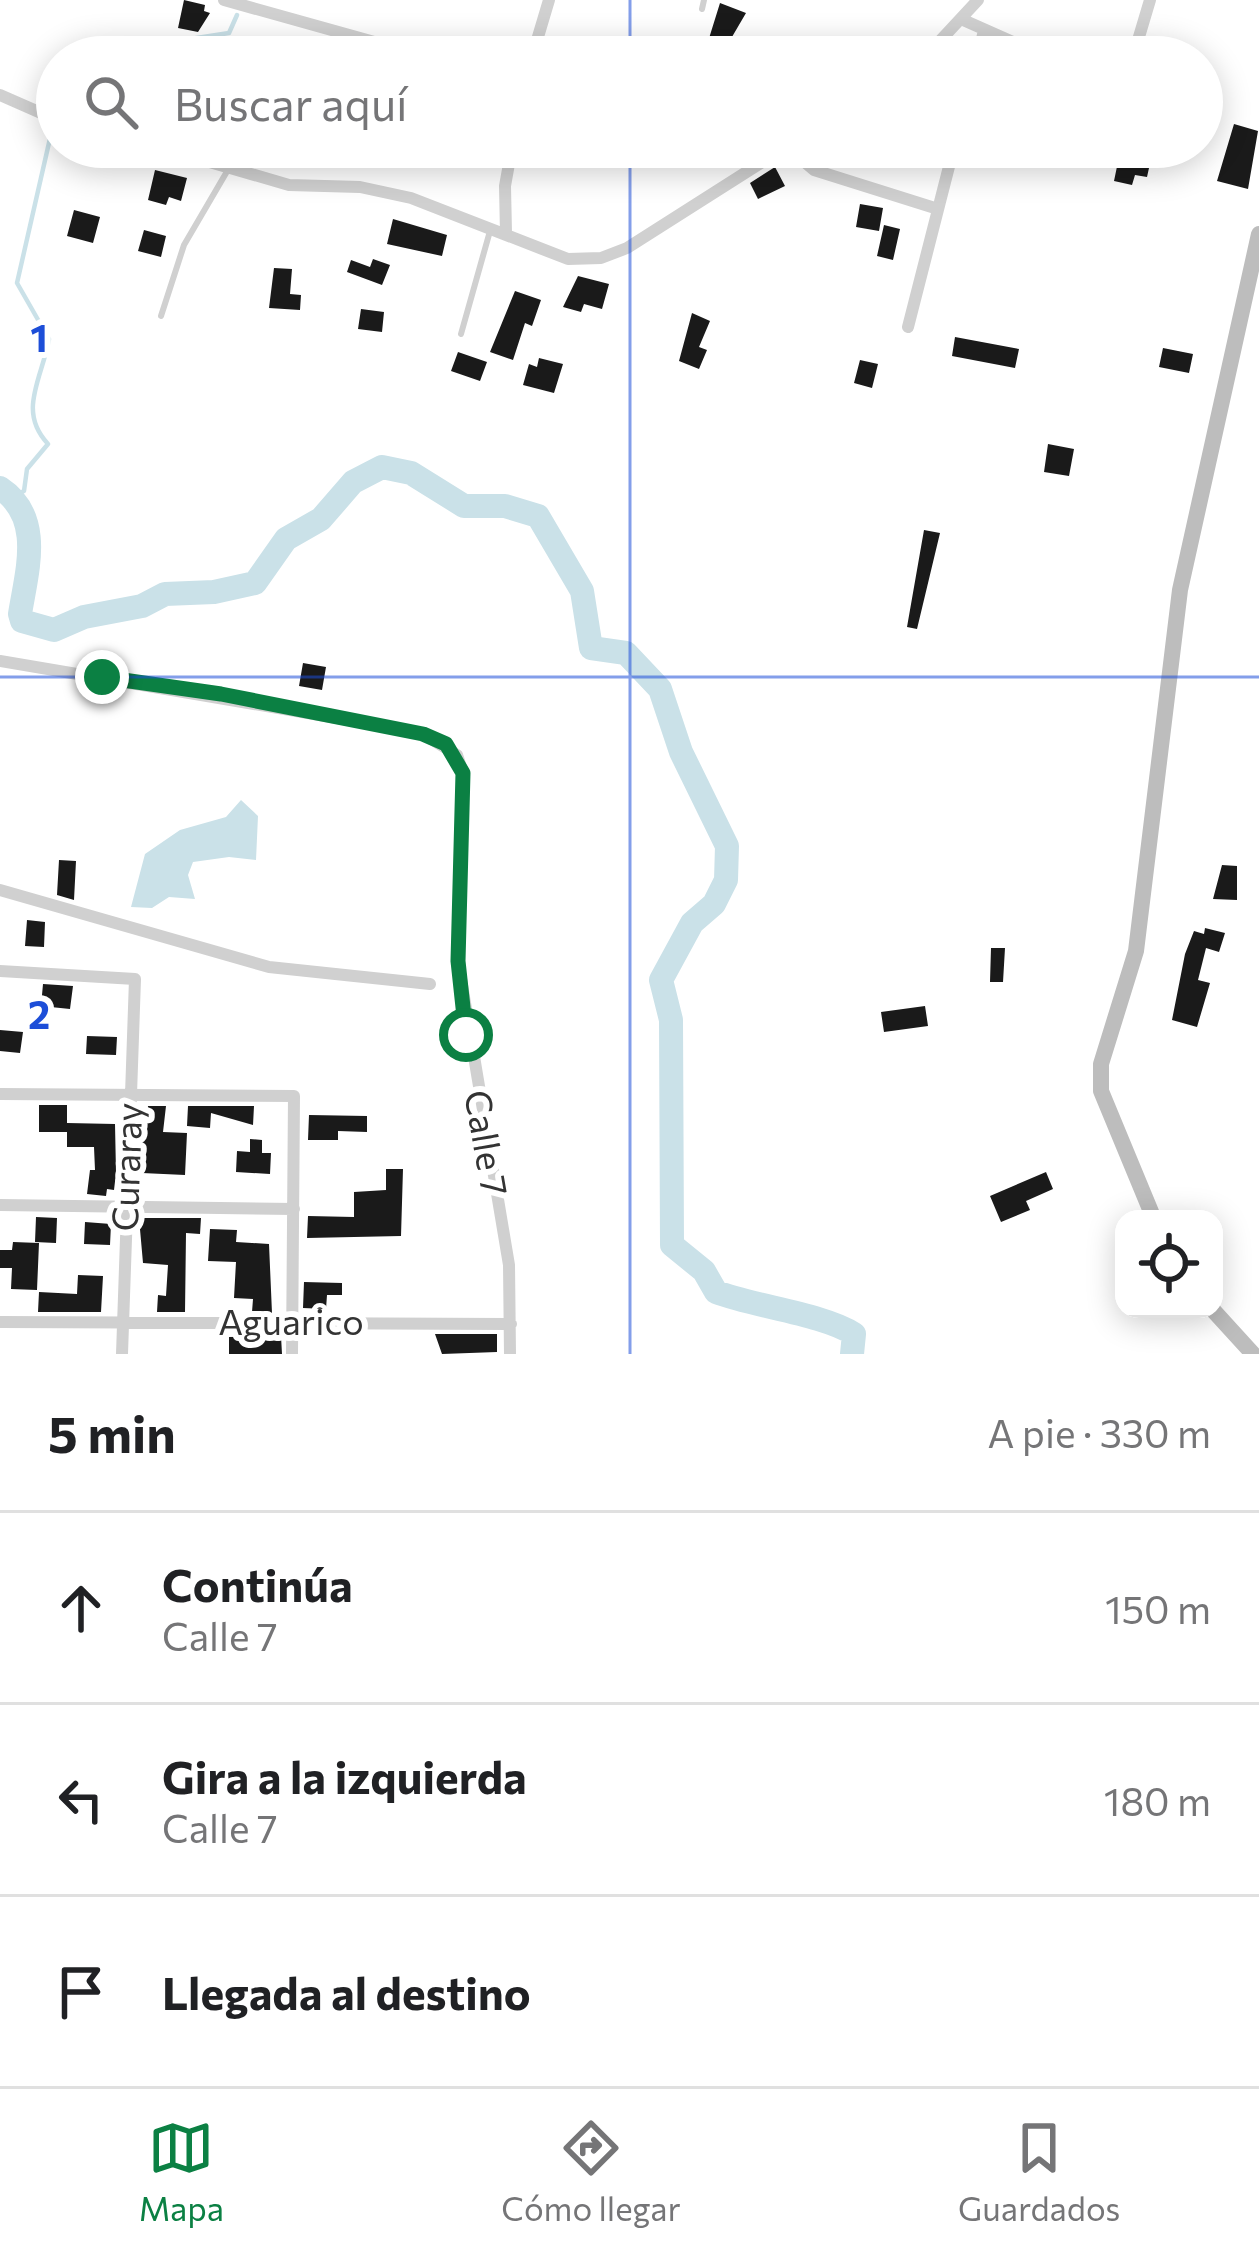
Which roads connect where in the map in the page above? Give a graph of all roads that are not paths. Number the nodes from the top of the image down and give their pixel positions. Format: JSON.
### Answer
{"nodes":[{"id":1,"x":224,"y":0,"type":"edge"},
{"id":2,"x":549,"y":0,"type":"edge"},
{"id":3,"x":978,"y":0,"type":"edge"},
{"id":4,"x":1150,"y":0,"type":"edge"},
{"id":5,"x":961,"y":19,"type":"junction"},
{"id":6,"x":985,"y":30,"type":"junction"},
{"id":7,"x":353,"y":36,"type":"edge"},
{"id":8,"x":538,"y":36,"type":"edge"},
{"id":9,"x":945,"y":36,"type":"edge"},
{"id":10,"x":983,"y":36,"type":"edge"},
{"id":11,"x":999,"y":36,"type":"edge"},
{"id":12,"x":1139,"y":36,"type":"edge"},
{"id":13,"x":0,"y":95,"type":"edge"},
{"id":14,"x":36,"y":111,"type":"edge"},
{"id":15,"x":229,"y":168,"type":"joint"},
{"id":16,"x":508,"y":168,"type":"edge"},
{"id":17,"x":754,"y":168,"type":"edge"},
{"id":18,"x":812,"y":168,"type":"edge"},
{"id":19,"x":949,"y":168,"type":"edge"},
{"id":20,"x":938,"y":209,"type":"junction"},
{"id":21,"x":491,"y":227,"type":"junction"},
{"id":22,"x":506,"y":233,"type":"junction"},
{"id":23,"x":1259,"y":234,"type":"edge"},
{"id":24,"x":161,"y":316,"type":"dead end"},
{"id":25,"x":908,"y":327,"type":"dead end"},
{"id":26,"x":461,"y":334,"type":"dead end"},
{"id":27,"x":0,"y":661,"type":"edge"},
{"id":28,"x":0,"y":890,"type":"edge"},
{"id":29,"x":0,"y":971,"type":"edge"},
{"id":30,"x":430,"y":984,"type":"dead end"},
{"id":31,"x":130,"y":1092,"type":"junction"},
{"id":32,"x":0,"y":1094,"type":"edge"},
{"id":33,"x":0,"y":1205,"type":"edge"},
{"id":34,"x":295,"y":1209,"type":"junction"},
{"id":35,"x":127,"y":1210,"type":"junction"},
{"id":36,"x":1150,"y":1210,"type":"edge"},
{"id":37,"x":1220,"y":1318,"type":"edge"},
{"id":38,"x":291,"y":1321,"type":"junction"},
{"id":39,"x":0,"y":1322,"type":"edge"},
{"id":40,"x":120,"y":1324,"type":"junction"},
{"id":41,"x":511,"y":1324,"type":"junction"},
{"id":42,"x":122,"y":1354,"type":"edge"},
{"id":43,"x":292,"y":1354,"type":"edge"},
{"id":44,"x":510,"y":1354,"type":"edge"},
{"id":45,"x":1253,"y":1354,"type":"edge"}],
"edges":[{"from":1,"to":7,"type":"street"},
{"from":2,"to":8,"type":"street"},
{"from":3,"to":5,"type":"street"},
{"from":4,"to":12,"type":"street"},
{"from":5,"to":6,"type":"street"},
{"from":5,"to":9,"type":"street"},
{"from":6,"to":10,"type":"street"},
{"from":6,"to":11,"type":"street"},
{"from":13,"to":14,"type":"street"},
{"from":15,"to":21,"type":"street"},
{"from":15,"to":24,"type":"lane"},
{"from":16,"to":22,"type":"street"},
{"from":17,"to":22,"type":"street"},
{"from":18,"to":20,"type":"street"},
{"from":19,"to":20,"type":"street"},
{"from":20,"to":25,"type":"street"},
{"from":21,"to":22,"type":"street"},
{"from":21,"to":26,"type":"lane"},
{"from":23,"to":36,"type":"street"},
{"from":27,"to":41,"type":"street","name":"Calle 7"},
{"from":28,"to":30,"type":"street"},
{"from":29,"to":31,"type":"street","name":"Curaray"},
{"from":31,"to":32,"type":"street"},
{"from":31,"to":34,"type":"street"},
{"from":31,"to":35,"type":"street","name":"Curaray"},
{"from":33,"to":35,"type":"street"},
{"from":34,"to":35,"type":"street"},
{"from":34,"to":38,"type":"street"},
{"from":35,"to":40,"type":"street","name":"Curaray"},
{"from":37,"to":45,"type":"street"},
{"from":38,"to":40,"type":"street","name":"Aguarico"},
{"from":38,"to":41,"type":"street","name":"Aguarico"},
{"from":38,"to":43,"type":"street"},
{"from":39,"to":40,"type":"street","name":"Aguarico"},
{"from":40,"to":42,"type":"street","name":"Curaray"},
{"from":41,"to":44,"type":"street","name":"Calle 7"}]}
